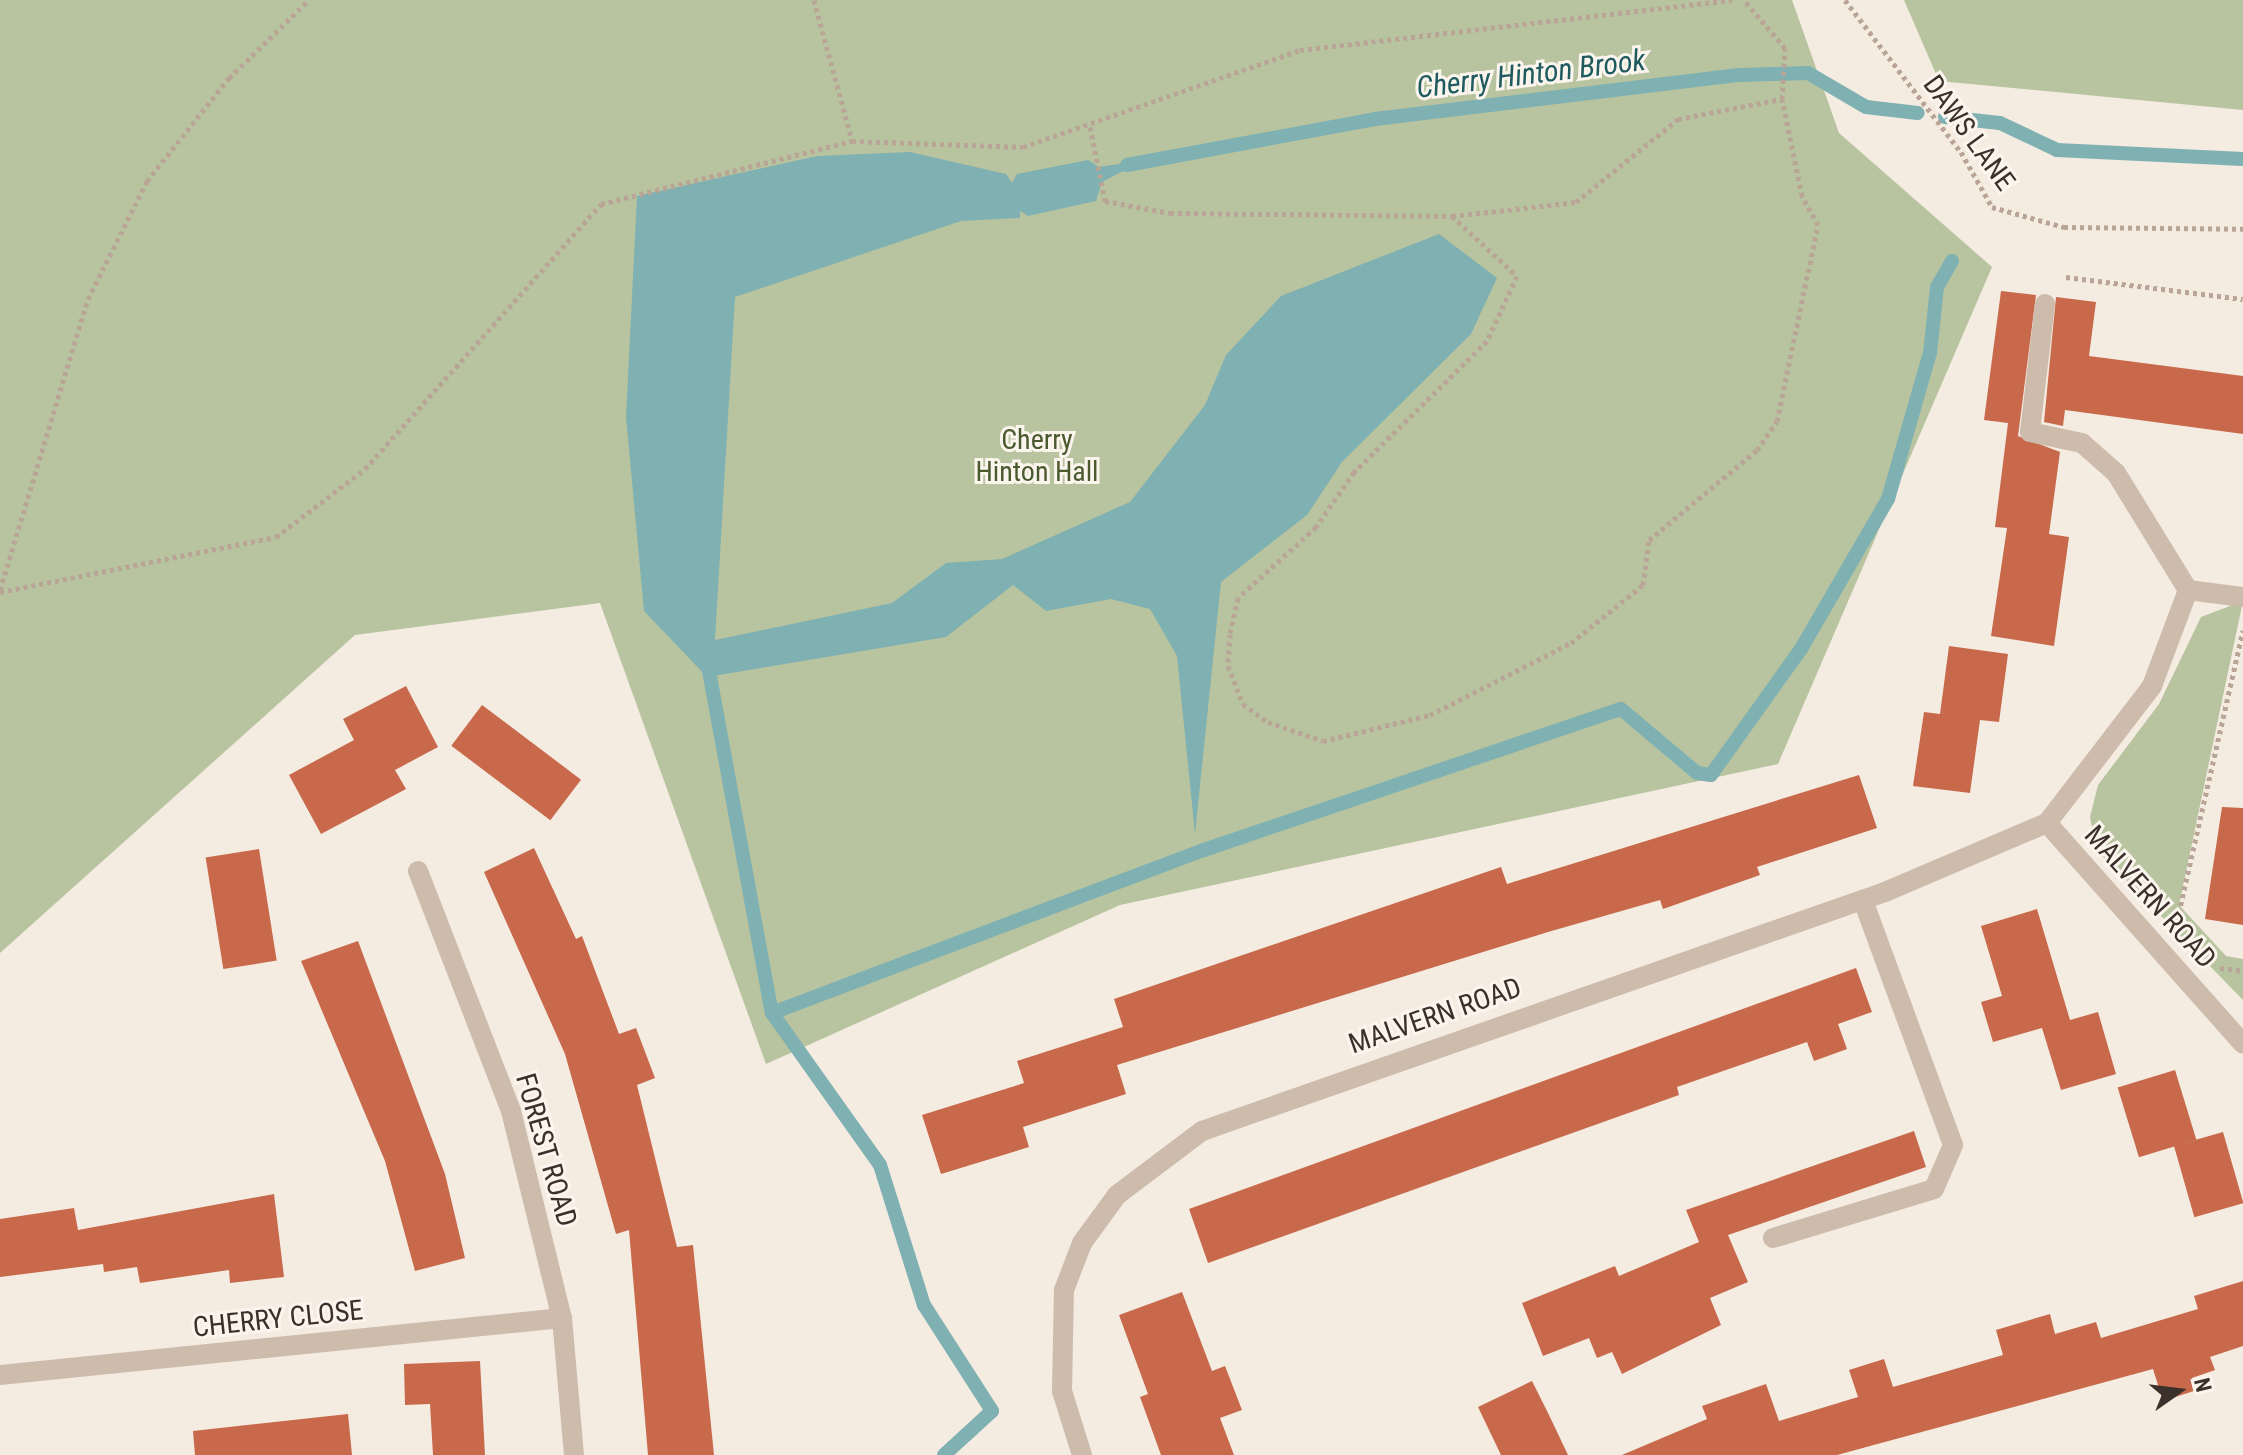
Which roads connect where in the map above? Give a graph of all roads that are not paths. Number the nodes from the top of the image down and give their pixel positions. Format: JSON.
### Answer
{"nodes":[{"id":1,"x":2045,"y":304,"type":"road end"},
{"id":2,"x":2188,"y":590,"type":"junction"},
{"id":3,"x":2243,"y":597,"type":"edge"},
{"id":4,"x":2047,"y":823,"type":"junction"},
{"id":5,"x":418,"y":871,"type":"dead end"},
{"id":6,"x":1863,"y":900,"type":"junction"},
{"id":7,"x":2243,"y":1044,"type":"edge"},
{"id":8,"x":1773,"y":1238,"type":"dead end"},
{"id":9,"x":562,"y":1318,"type":"junction"},
{"id":10,"x":0,"y":1375,"type":"edge"},
{"id":11,"x":574,"y":1455,"type":"edge"},
{"id":12,"x":1082,"y":1455,"type":"edge"}],
"edges":[{"from":1,"to":2,"type":"street"},
{"from":2,"to":3,"type":"street"},
{"from":2,"to":4,"type":"street","name":"MALVERN ROAD"},
{"from":4,"to":6,"type":"street","name":"MALVERN ROAD"},
{"from":4,"to":7,"type":"street","name":"MALVERN ROAD"},
{"from":5,"to":9,"type":"street","name":"FOREST ROAD"},
{"from":6,"to":8,"type":"street"},
{"from":6,"to":12,"type":"street","name":"MALVERN ROAD"},
{"from":9,"to":10,"type":"street","name":"CHERRY CLOSE"},
{"from":9,"to":11,"type":"street","name":"FOREST ROAD"}]}
